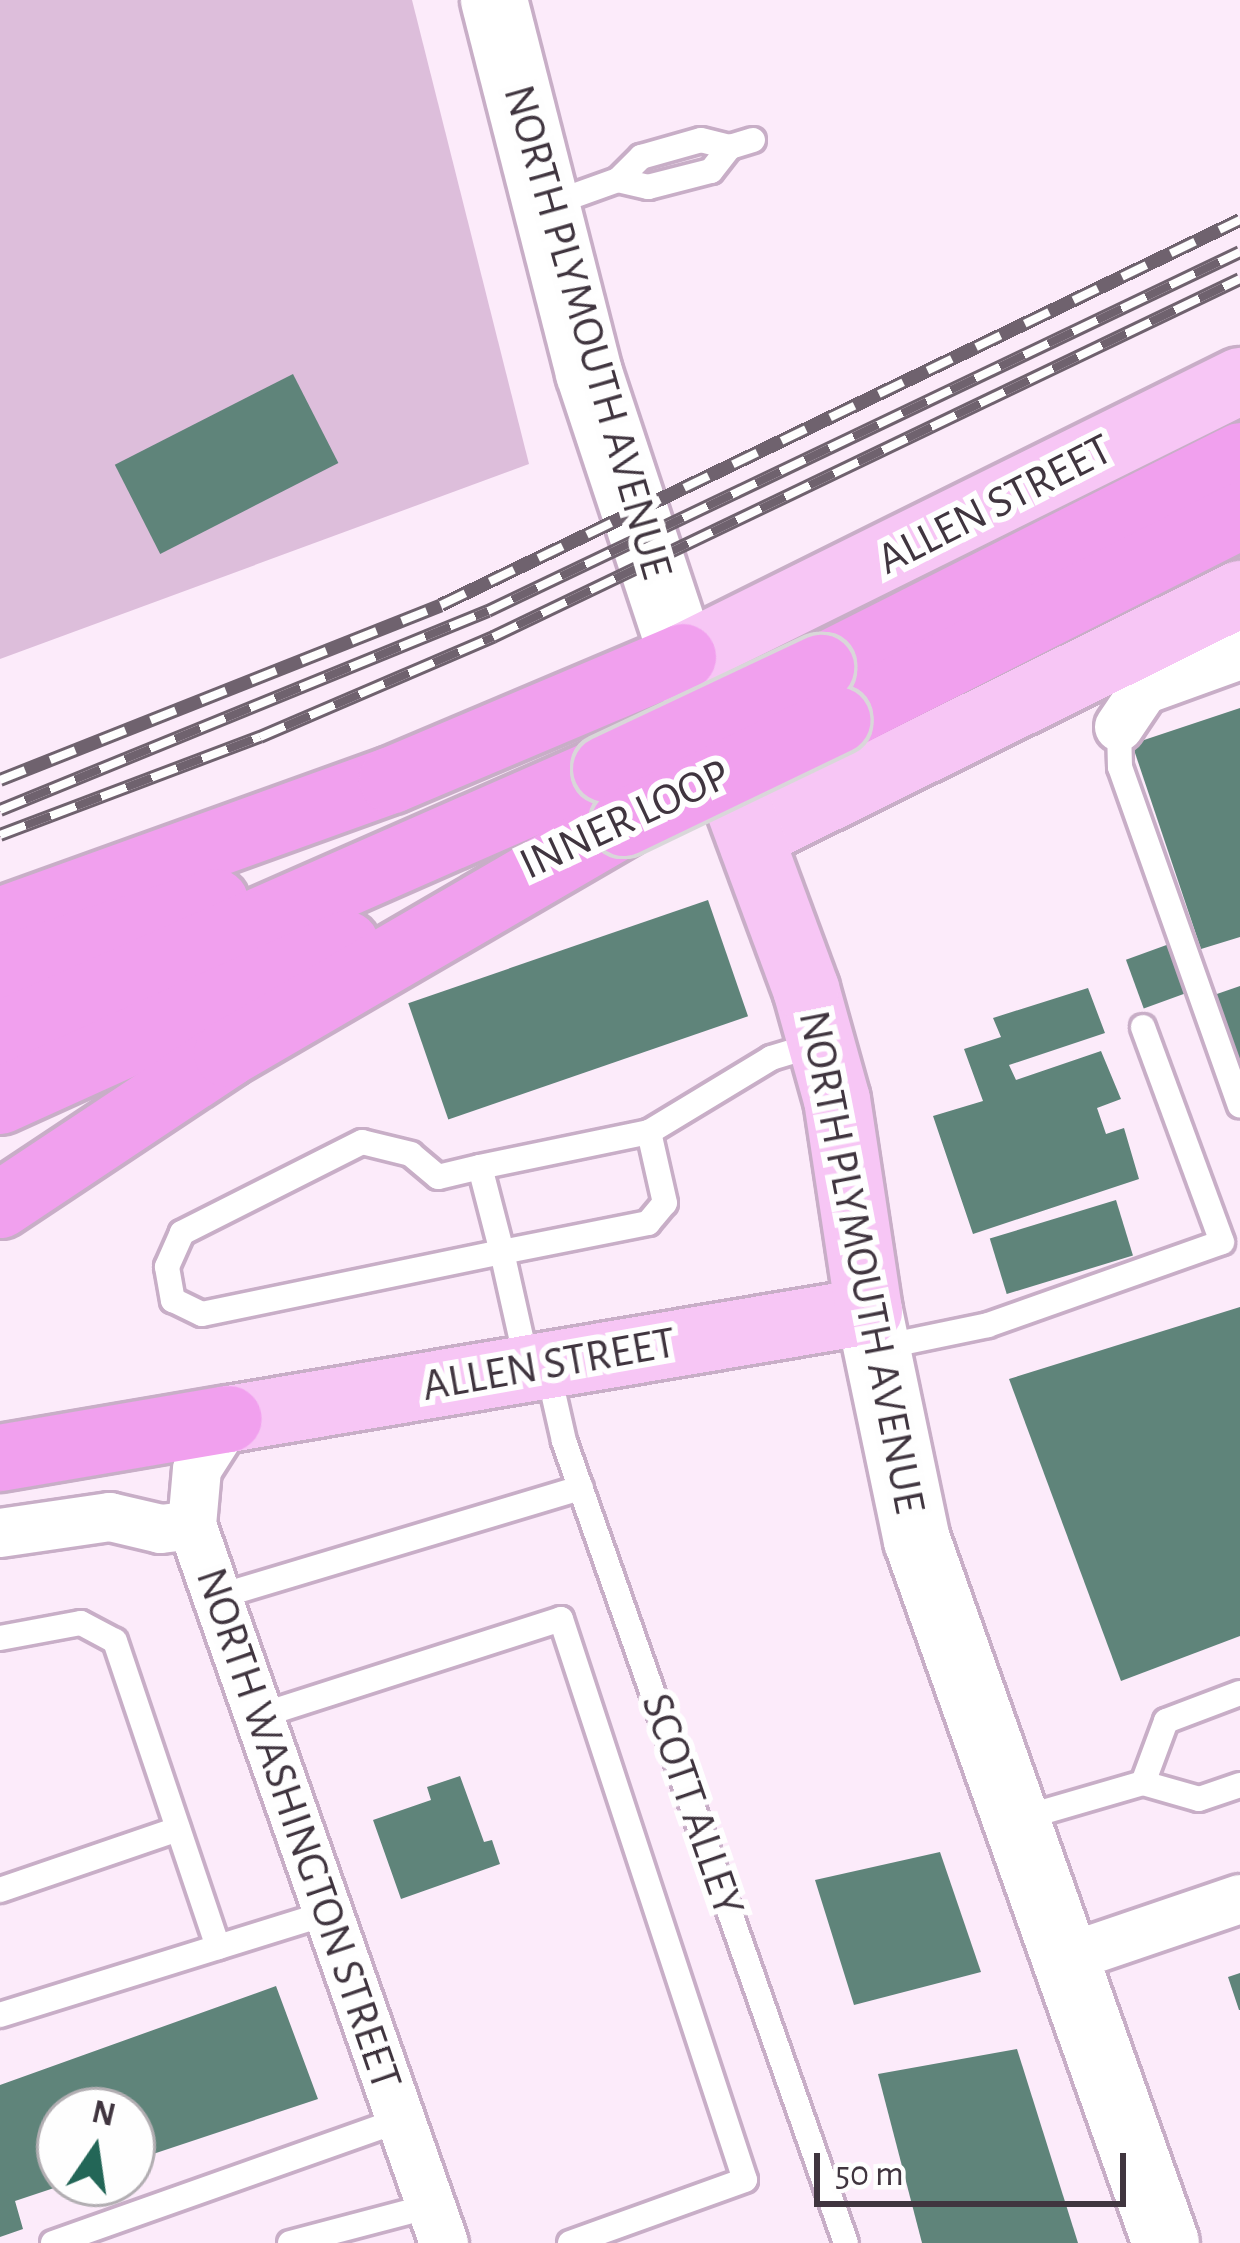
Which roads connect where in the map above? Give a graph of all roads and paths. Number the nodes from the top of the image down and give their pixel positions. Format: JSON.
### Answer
{"nodes":[{"id":1,"x":494,"y":0,"type":"edge"},
{"id":2,"x":741,"y":143,"type":"dead end"},
{"id":3,"x":544,"y":206,"type":"junction"},
{"id":4,"x":1240,"y":381,"type":"edge"},
{"id":5,"x":1240,"y":456,"type":"edge"},
{"id":6,"x":1240,"y":516,"type":"edge"},
{"id":7,"x":1240,"y":593,"type":"edge"},
{"id":8,"x":1240,"y":655,"type":"edge"},
{"id":9,"x":683,"y":657,"type":"junction"},
{"id":10,"x":830,"y":694,"type":"junction"},
{"id":11,"x":1119,"y":727,"type":"joint"},
{"id":12,"x":615,"y":796,"type":"junction"},
{"id":13,"x":752,"y":836,"type":"junction"},
{"id":14,"x":0,"y":921,"type":"edge"},
{"id":15,"x":0,"y":970,"type":"edge"},
{"id":16,"x":1143,"y":1027,"type":"dead end"},
{"id":17,"x":0,"y":1034,"type":"edge"},
{"id":18,"x":821,"y":1043,"type":"junction"},
{"id":19,"x":0,"y":1101,"type":"edge"},
{"id":20,"x":1240,"y":1105,"type":"edge"},
{"id":21,"x":649,"y":1132,"type":"junction"},
{"id":22,"x":480,"y":1168,"type":"junction"},
{"id":23,"x":0,"y":1205,"type":"edge"},
{"id":24,"x":502,"y":1252,"type":"junction"},
{"id":25,"x":872,"y":1330,"type":"junction"},
{"id":26,"x":538,"y":1367,"type":"junction"},
{"id":27,"x":229,"y":1419,"type":"junction"},
{"id":28,"x":0,"y":1458,"type":"edge"},
{"id":29,"x":580,"y":1488,"type":"junction"},
{"id":30,"x":192,"y":1525,"type":"junction"},
{"id":31,"x":0,"y":1533,"type":"edge"},
{"id":32,"x":217,"y":1597,"type":"junction"},
{"id":33,"x":0,"y":1638,"type":"edge"},
{"id":34,"x":1240,"y":1693,"type":"edge"},
{"id":35,"x":259,"y":1716,"type":"junction"},
{"id":36,"x":1142,"y":1783,"type":"junction"},
{"id":37,"x":1240,"y":1785,"type":"edge"},
{"id":38,"x":1017,"y":1820,"type":"junction"},
{"id":39,"x":178,"y":1829,"type":"junction"},
{"id":40,"x":0,"y":1890,"type":"edge"},
{"id":41,"x":1240,"y":1899,"type":"edge"},
{"id":42,"x":328,"y":1912,"type":"junction"},
{"id":43,"x":218,"y":1947,"type":"junction"},
{"id":44,"x":1066,"y":1958,"type":"junction"},
{"id":45,"x":0,"y":2015,"type":"edge"},
{"id":46,"x":400,"y":2120,"type":"junction"},
{"id":47,"x":437,"y":2225,"type":"edge"},
{"id":48,"x":53,"y":2243,"type":"edge"},
{"id":49,"x":290,"y":2243,"type":"edge"},
{"id":50,"x":570,"y":2243,"type":"edge"},
{"id":51,"x":846,"y":2243,"type":"edge"},
{"id":52,"x":1166,"y":2243,"type":"edge"}],
"edges":[{"from":1,"to":3,"type":"main road","name":"NORTH PLYMOUTH AVENUE"},
{"from":2,"to":3,"type":"lane"},
{"from":3,"to":9,"type":"main road","name":"NORTH PLYMOUTH AVENUE"},
{"from":4,"to":9,"type":"main road","name":"ALLEN STREET"},
{"from":5,"to":10,"type":"highway","name":"INNER LOOP"},
{"from":6,"to":10,"type":"highway","name":"INNER LOOP"},
{"from":7,"to":13,"type":"main road"},
{"from":8,"to":11,"type":"street"},
{"from":9,"to":13,"type":"main road","name":"NORTH PLYMOUTH AVENUE"},
{"from":9,"to":14,"type":"highway"},
{"from":10,"to":12,"type":"highway","name":"INNER LOOP","bridge":true},
{"from":11,"to":20,"type":"lane"},
{"from":12,"to":15,"type":"highway"},
{"from":12,"to":17,"type":"highway","name":"INNER LOOP"},
{"from":12,"to":19,"type":"highway","name":"INNER LOOP"},
{"from":12,"to":23,"type":"highway"},
{"from":13,"to":18,"type":"main road","name":"NORTH PLYMOUTH AVENUE"},
{"from":16,"to":25,"type":"lane"},
{"from":18,"to":21,"type":"lane"},
{"from":18,"to":25,"type":"main road","name":"NORTH PLYMOUTH AVENUE"},
{"from":21,"to":22,"type":"lane"},
{"from":21,"to":24,"type":"lane"},
{"from":22,"to":24,"type":"lane","name":"SCOTT ALLEY"},
{"from":22,"to":24,"type":"lane"},
{"from":24,"to":26,"type":"lane","name":"SCOTT ALLEY"},
{"from":25,"to":26,"type":"main road","name":"ALLEN STREET"},
{"from":25,"to":38,"type":"main road","name":"NORTH PLYMOUTH AVENUE"},
{"from":26,"to":27,"type":"main road","name":"ALLEN STREET"},
{"from":26,"to":29,"type":"lane","name":"SCOTT ALLEY"},
{"from":27,"to":28,"type":"highway"},
{"from":27,"to":30,"type":"street","name":"NORTH WASHINGTON STREET"},
{"from":29,"to":32,"type":"lane"},
{"from":29,"to":51,"type":"lane","name":"SCOTT ALLEY"},
{"from":30,"to":31,"type":"street"},
{"from":30,"to":32,"type":"street","name":"NORTH WASHINGTON STREET"},
{"from":32,"to":35,"type":"street","name":"NORTH WASHINGTON STREET"},
{"from":33,"to":39,"type":"lane"},
{"from":34,"to":36,"type":"lane"},
{"from":35,"to":42,"type":"street","name":"NORTH WASHINGTON STREET"},
{"from":35,"to":50,"type":"lane"},
{"from":36,"to":37,"type":"lane"},
{"from":36,"to":38,"type":"lane"},
{"from":38,"to":44,"type":"main road","name":"NORTH PLYMOUTH AVENUE"},
{"from":39,"to":40,"type":"lane"},
{"from":39,"to":43,"type":"lane"},
{"from":41,"to":44,"type":"street"},
{"from":42,"to":43,"type":"lane"},
{"from":42,"to":46,"type":"street","name":"NORTH WASHINGTON STREET"},
{"from":43,"to":45,"type":"lane"},
{"from":44,"to":52,"type":"main road","name":"NORTH PLYMOUTH AVENUE"},
{"from":46,"to":47,"type":"street","name":"NORTH WASHINGTON STREET"},
{"from":46,"to":48,"type":"lane"},
{"from":47,"to":49,"type":"lane"}]}
